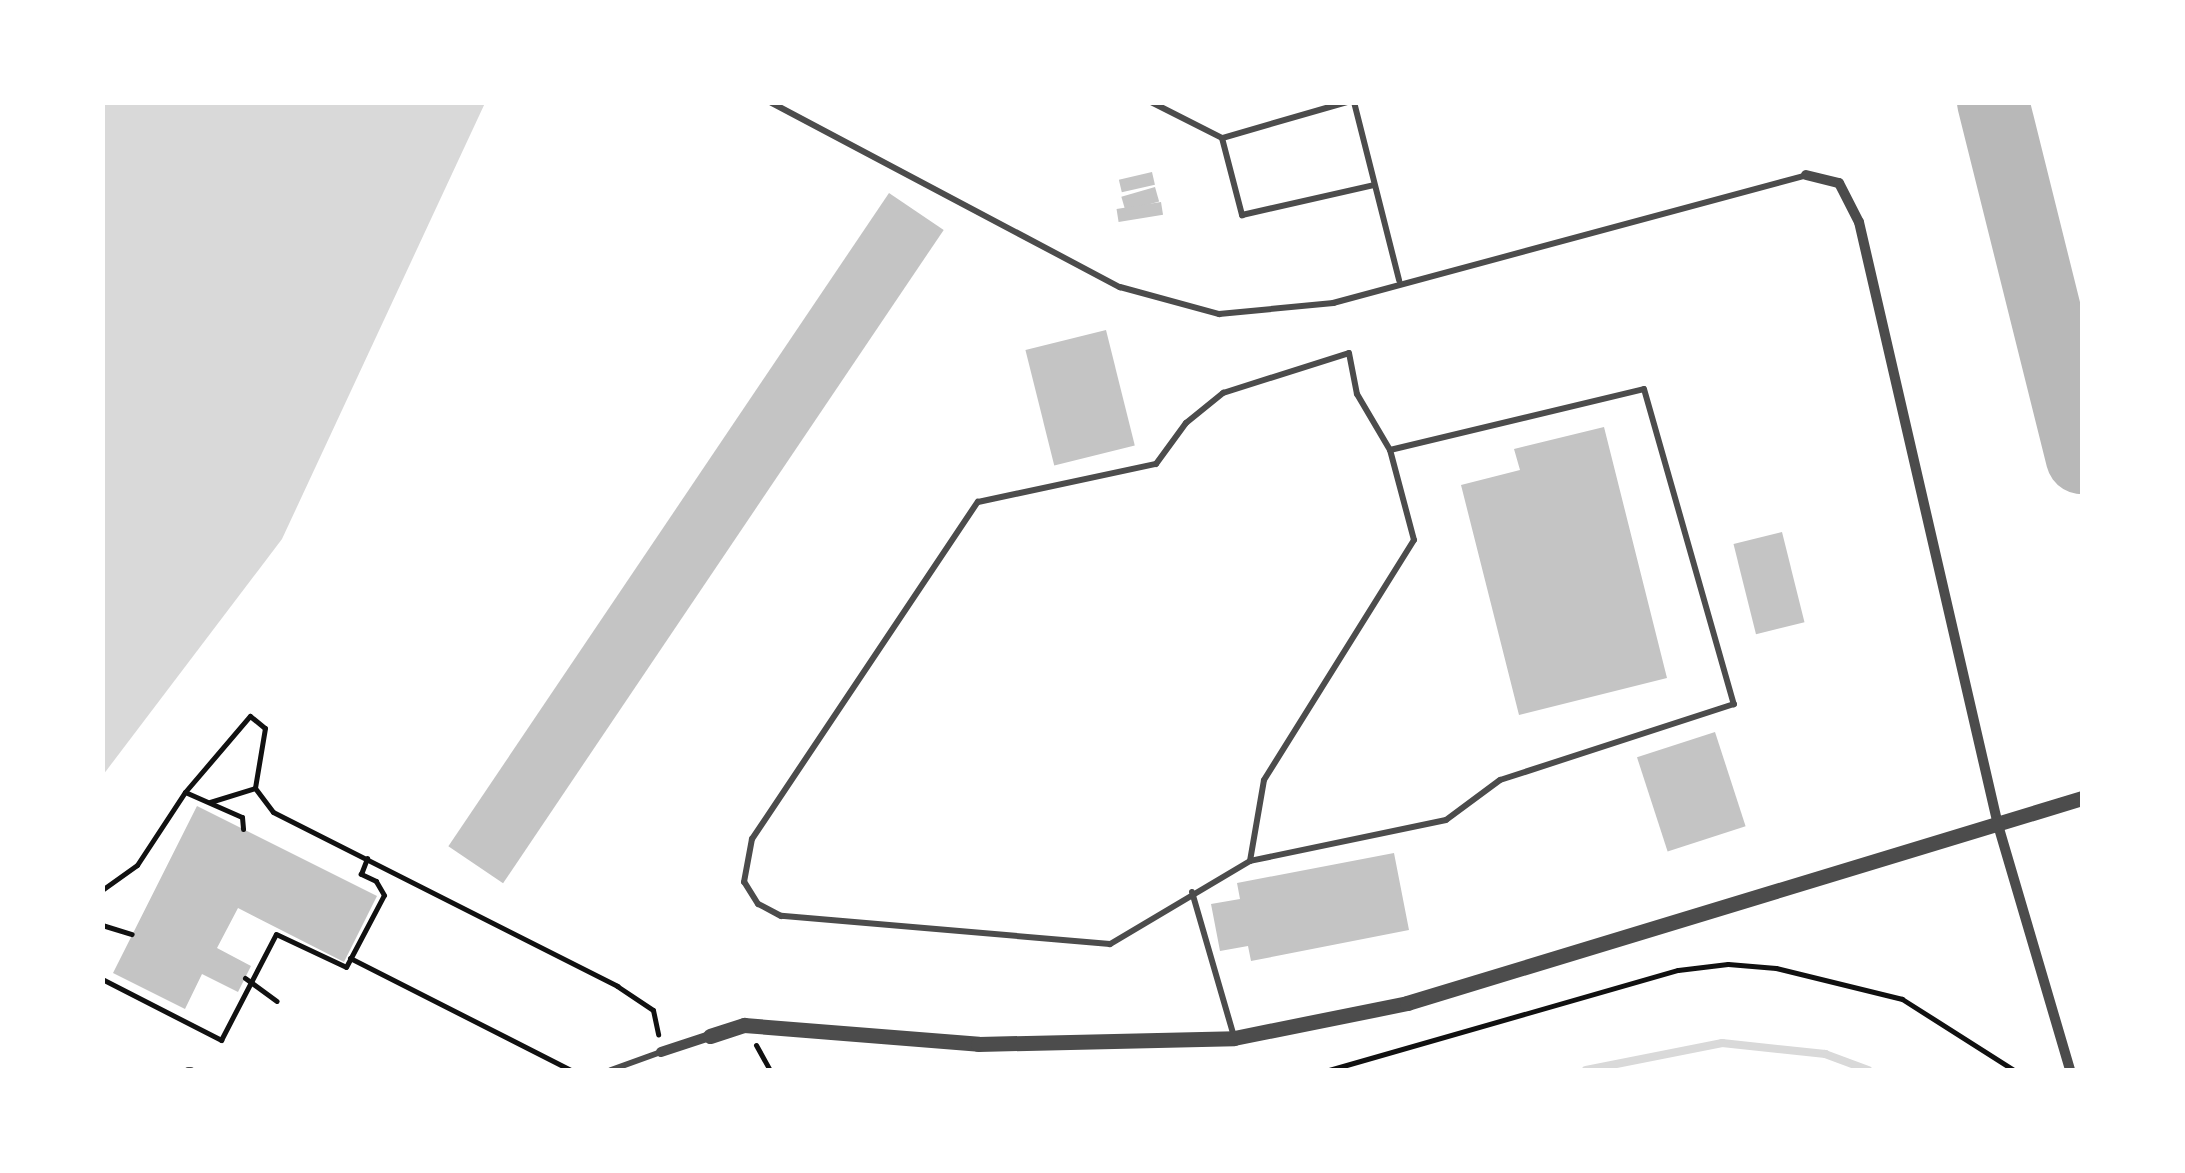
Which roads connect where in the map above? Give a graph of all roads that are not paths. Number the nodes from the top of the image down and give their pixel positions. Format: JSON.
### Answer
{"nodes":[{"id":1,"x":770,"y":102,"type":"edge"},
{"id":2,"x":1151,"y":102,"type":"edge"},
{"id":3,"x":1350,"y":102,"type":"edge"},
{"id":4,"x":1222,"y":138,"type":"junction"},
{"id":5,"x":1806,"y":175,"type":"joint"},
{"id":6,"x":1374,"y":185,"type":"junction"},
{"id":7,"x":1400,"y":280,"type":"junction"},
{"id":8,"x":1390,"y":450,"type":"junction"},
{"id":9,"x":2082,"y":798,"type":"edge"},
{"id":10,"x":1998,"y":825,"type":"junction"},
{"id":11,"x":1250,"y":861,"type":"junction"},
{"id":12,"x":1192,"y":892,"type":"junction"},
{"id":13,"x":710,"y":1036,"type":"joint"},
{"id":14,"x":1234,"y":1038,"type":"junction"},
{"id":15,"x":661,"y":1052,"type":"joint"},
{"id":16,"x":610,"y":1070,"type":"edge"},
{"id":17,"x":2070,"y":1070,"type":"edge"}],
"edges":[{"from":1,"to":7,"type":"lane"},
{"from":2,"to":4,"type":"lane"},
{"from":3,"to":4,"type":"lane"},
{"from":3,"to":6,"type":"lane"},
{"from":4,"to":6,"type":"lane"},
{"from":5,"to":7,"type":"lane"},
{"from":5,"to":10,"type":"street"},
{"from":6,"to":7,"type":"lane"},
{"from":8,"to":11,"type":"lane"},
{"from":8,"to":11,"type":"lane"},
{"from":8,"to":12,"type":"lane"},
{"from":9,"to":10,"type":"street"},
{"from":10,"to":14,"type":"street"},
{"from":10,"to":17,"type":"street"},
{"from":11,"to":12,"type":"lane"},
{"from":12,"to":14,"type":"lane"},
{"from":13,"to":14,"type":"street"},
{"from":13,"to":15,"type":"street"},
{"from":15,"to":16,"type":"lane"}]}
